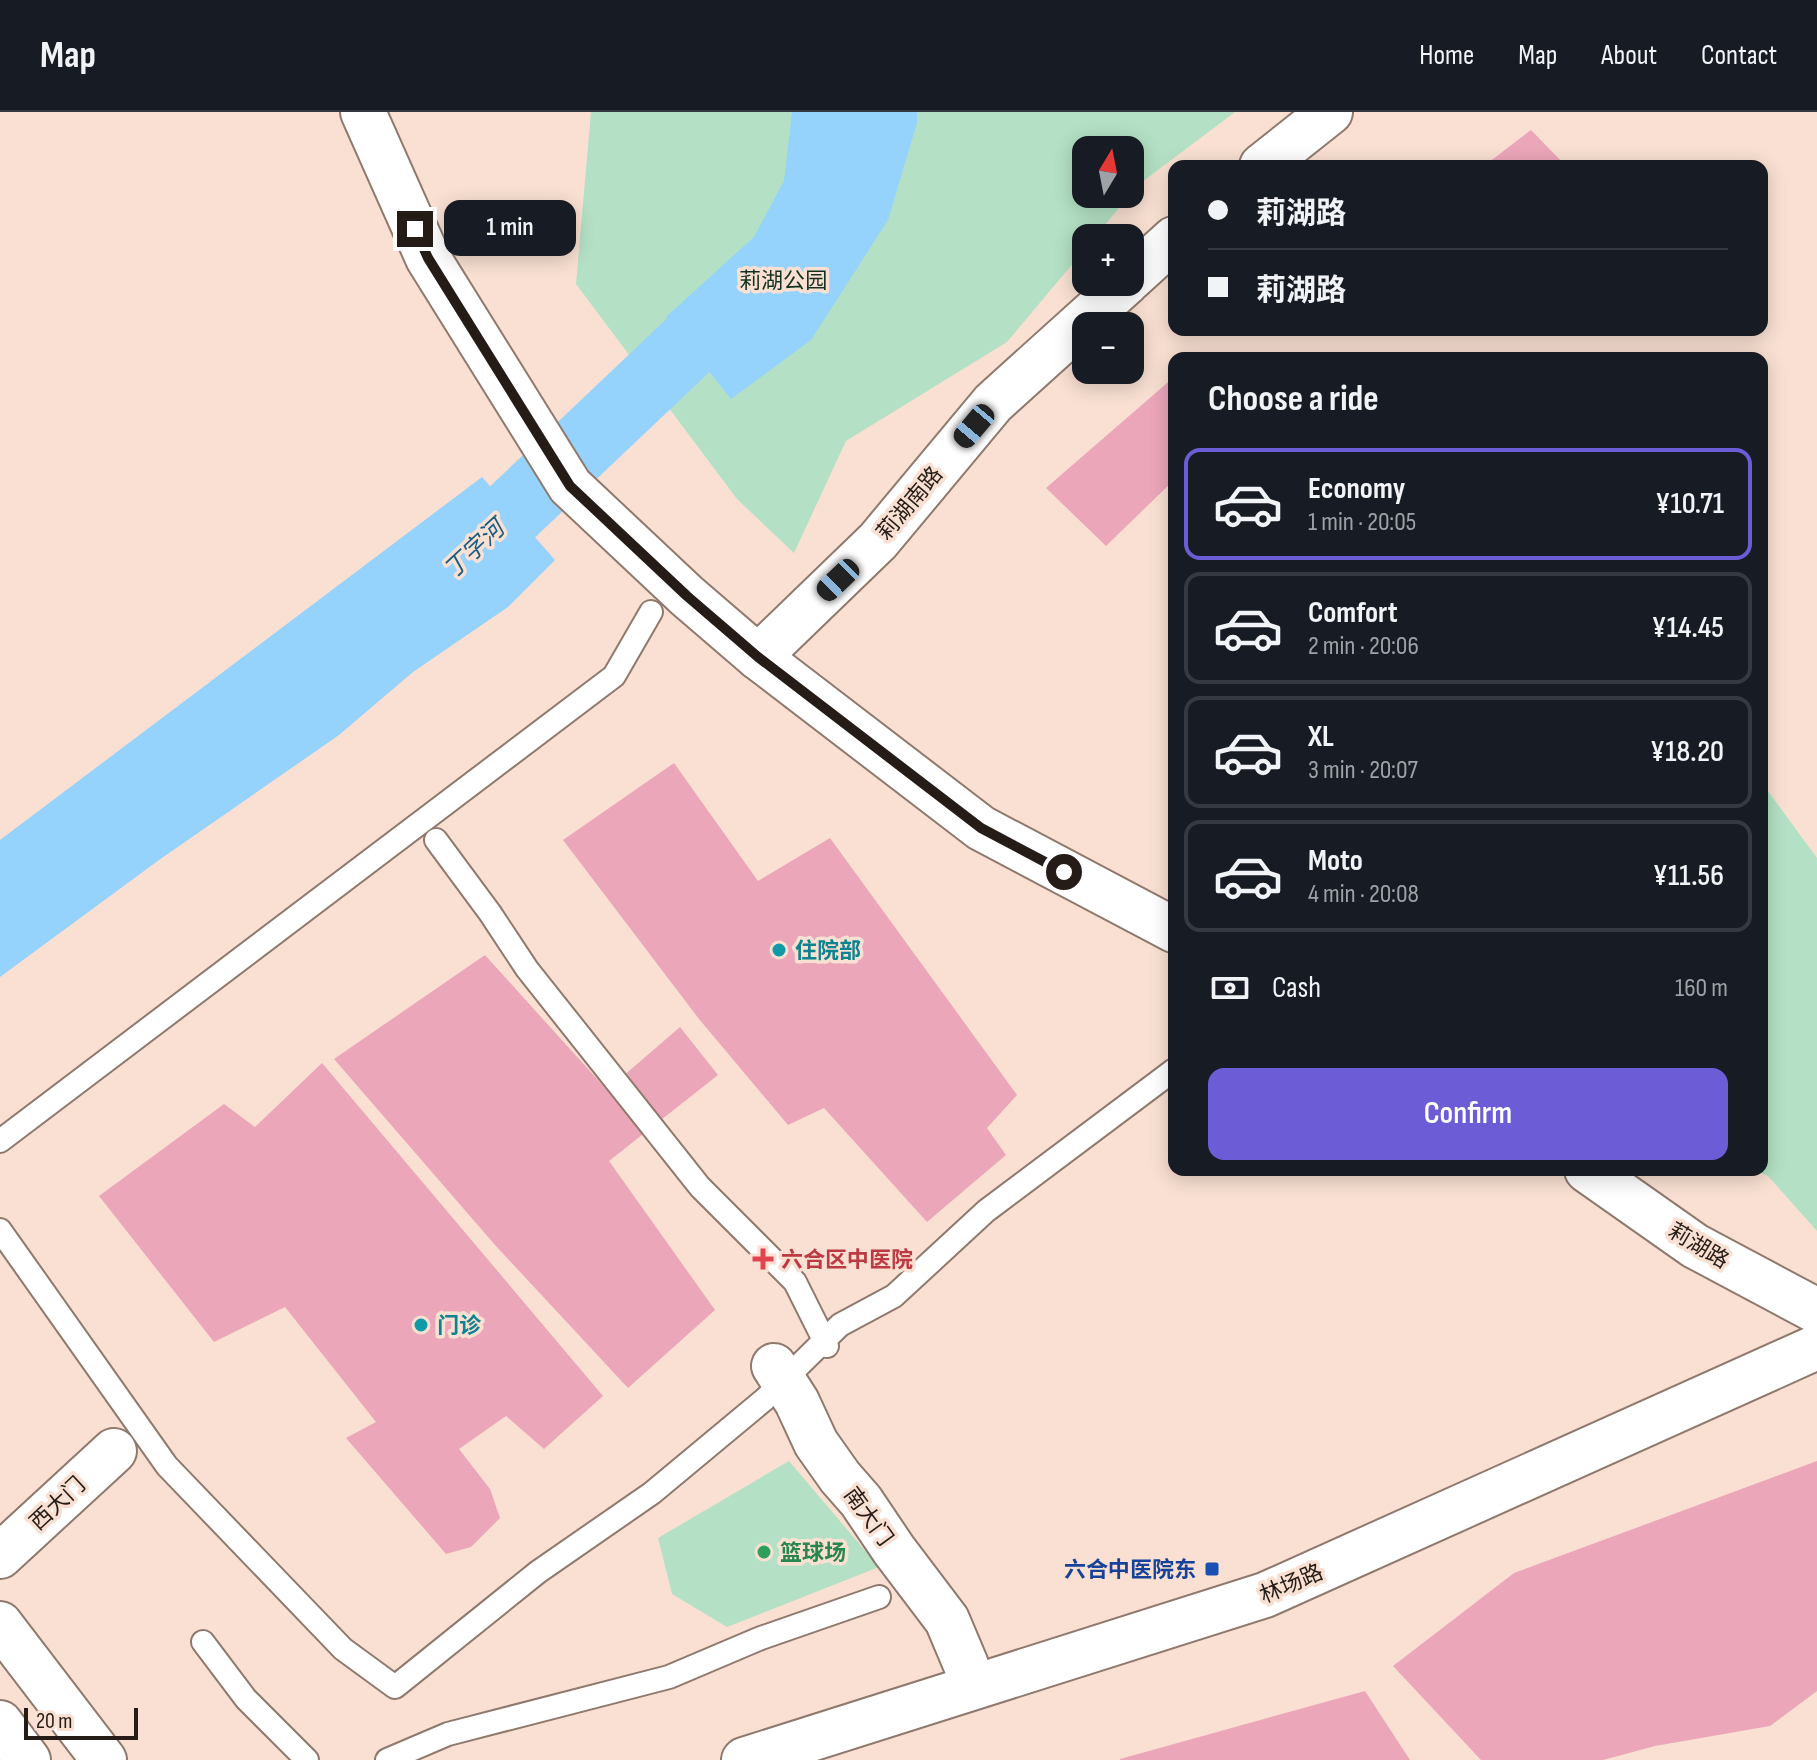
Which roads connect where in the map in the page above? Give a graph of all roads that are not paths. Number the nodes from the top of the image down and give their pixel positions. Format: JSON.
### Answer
{"nodes":[{"id":1,"x":363,"y":112,"type":"edge"},
{"id":2,"x":1330,"y":112,"type":"edge"},
{"id":3,"x":1270,"y":160,"type":"edge"},
{"id":4,"x":1168,"y":244,"type":"edge"},
{"id":5,"x":1144,"y":266,"type":"edge"},
{"id":6,"x":1110,"y":296,"type":"edge"},
{"id":7,"x":651,"y":612,"type":"dead end"},
{"id":8,"x":758,"y":657,"type":"junction"},
{"id":9,"x":436,"y":840,"type":"dead end"},
{"id":10,"x":1168,"y":927,"type":"edge"},
{"id":11,"x":1168,"y":1074,"type":"edge"},
{"id":12,"x":0,"y":1141,"type":"edge"},
{"id":13,"x":1596,"y":1176,"type":"edge"},
{"id":14,"x":0,"y":1230,"type":"edge"},
{"id":15,"x":1817,"y":1311,"type":"edge"},
{"id":16,"x":827,"y":1346,"type":"dead end"},
{"id":17,"x":1817,"y":1347,"type":"edge"},
{"id":18,"x":774,"y":1366,"type":"dead end"},
{"id":19,"x":114,"y":1451,"type":"dead end"},
{"id":20,"x":0,"y":1556,"type":"edge"},
{"id":21,"x":879,"y":1597,"type":"dead end"},
{"id":22,"x":3,"y":1634,"type":"edge"},
{"id":23,"x":203,"y":1642,"type":"dead end"},
{"id":24,"x":966,"y":1665,"type":"dead end"},
{"id":25,"x":0,"y":1723,"type":"edge"},
{"id":26,"x":28,"y":1760,"type":"edge"},
{"id":27,"x":104,"y":1760,"type":"edge"},
{"id":28,"x":307,"y":1760,"type":"edge"},
{"id":29,"x":387,"y":1760,"type":"edge"},
{"id":30,"x":744,"y":1760,"type":"edge"}],
"edges":[{"from":1,"to":8,"type":"street"},
{"from":2,"to":3,"type":"street"},
{"from":4,"to":5,"type":"street","name":"莉湖南路"},
{"from":6,"to":8,"type":"street","name":"莉湖南路"},
{"from":7,"to":12,"type":"lane"},
{"from":8,"to":10,"type":"street"},
{"from":9,"to":16,"type":"lane"},
{"from":11,"to":14,"type":"lane"},
{"from":13,"to":15,"type":"street","name":"莉湖路"},
{"from":17,"to":30,"type":"street","name":"林场路"},
{"from":18,"to":24,"type":"street","name":"南大门"},
{"from":19,"to":20,"type":"street","name":"西大门"},
{"from":21,"to":29,"type":"lane"},
{"from":22,"to":27,"type":"street"},
{"from":23,"to":28,"type":"lane"},
{"from":25,"to":26,"type":"street"}]}
